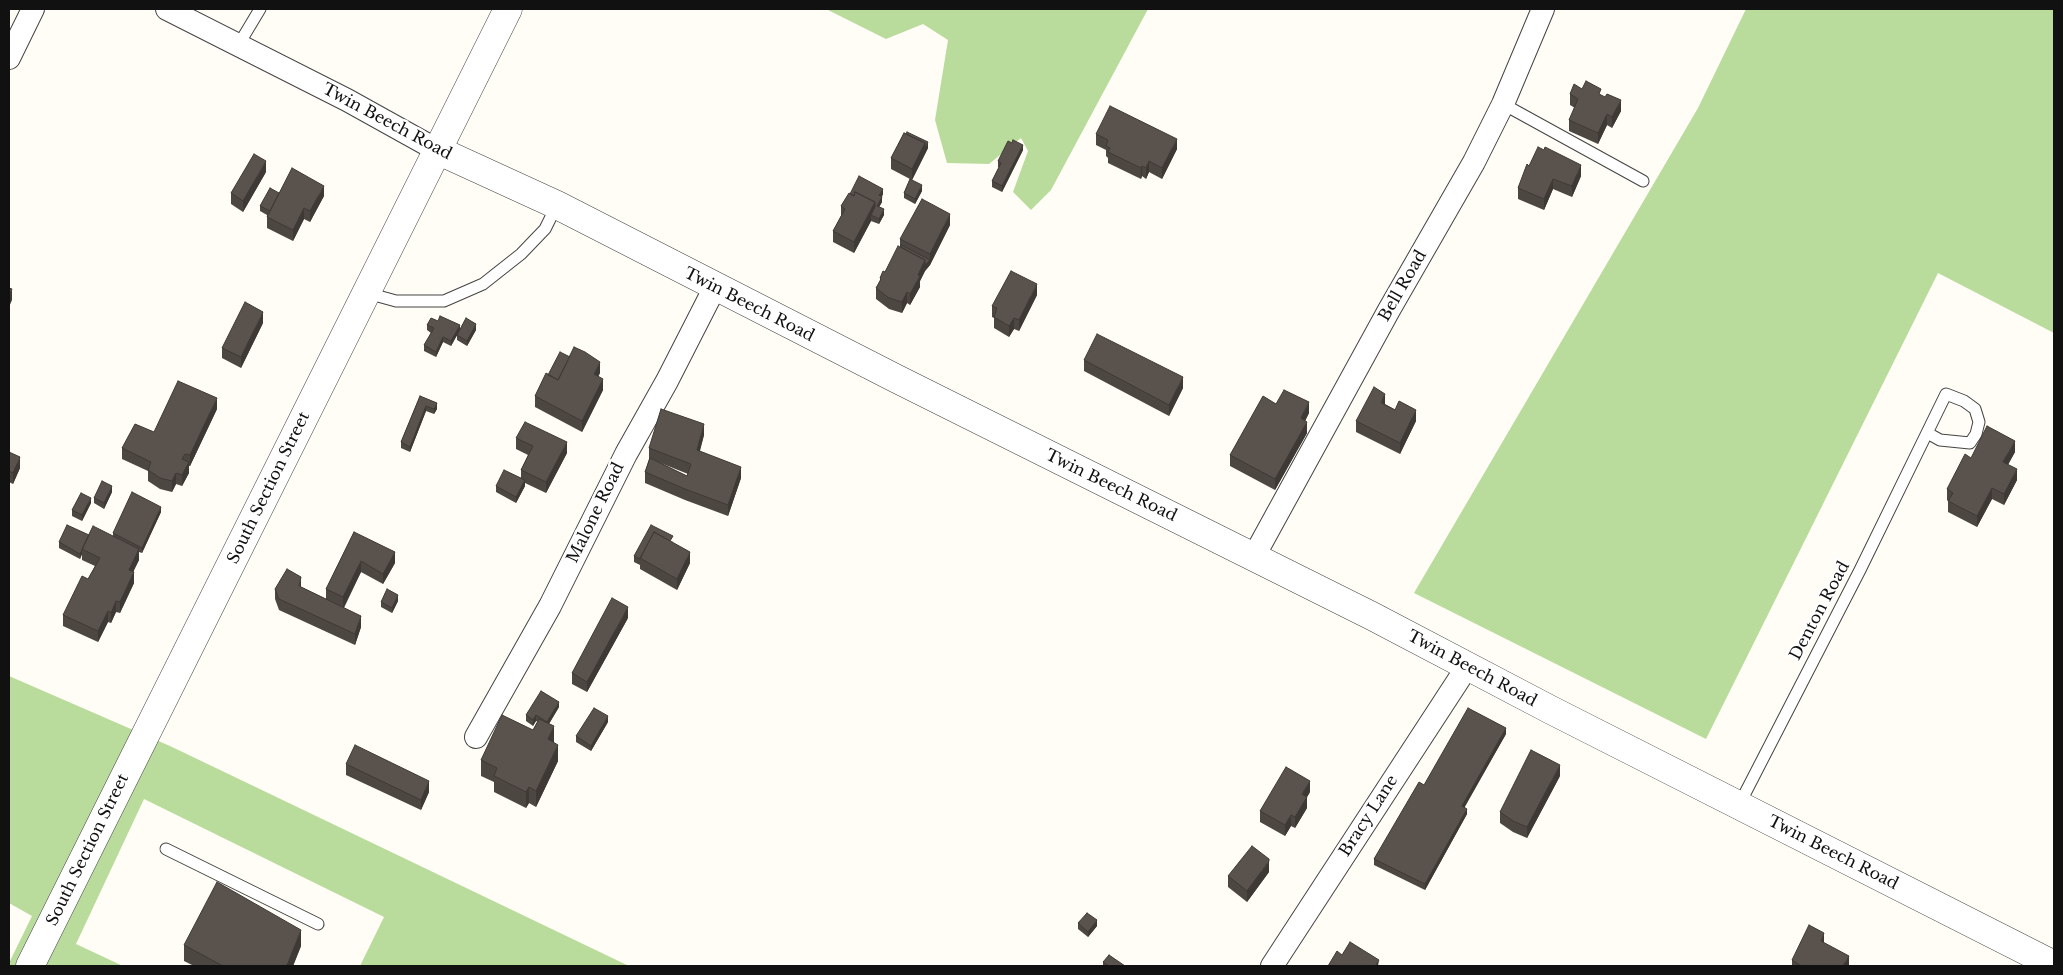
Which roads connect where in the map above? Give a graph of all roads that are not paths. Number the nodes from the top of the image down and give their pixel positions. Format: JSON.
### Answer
{"nodes":[{"id":1,"x":33,"y":9,"type":"edge"},
{"id":2,"x":167,"y":9,"type":"edge"},
{"id":3,"x":260,"y":9,"type":"edge"},
{"id":4,"x":508,"y":9,"type":"edge"},
{"id":5,"x":1543,"y":9,"type":"edge"},
{"id":6,"x":239,"y":44,"type":"junction"},
{"id":7,"x":9,"y":58,"type":"edge"},
{"id":8,"x":1503,"y":104,"type":"junction"},
{"id":9,"x":436,"y":150,"type":"junction"},
{"id":10,"x":1643,"y":181,"type":"dead end"},
{"id":11,"x":557,"y":205,"type":"junction"},
{"id":12,"x":715,"y":287,"type":"junction"},
{"id":13,"x":367,"y":293,"type":"junction"},
{"id":14,"x":1929,"y":432,"type":"junction"},
{"id":15,"x":1253,"y":558,"type":"junction"},
{"id":16,"x":1467,"y":667,"type":"junction"},
{"id":17,"x":476,"y":737,"type":"dead end"},
{"id":18,"x":1740,"y":805,"type":"junction"},
{"id":19,"x":166,"y":849,"type":"dead end"},
{"id":20,"x":318,"y":924,"type":"dead end"},
{"id":21,"x":2054,"y":965,"type":"edge"},
{"id":22,"x":30,"y":966,"type":"edge"},
{"id":23,"x":1272,"y":966,"type":"edge"}],
"edges":[{"from":1,"to":7,"type":"street"},
{"from":2,"to":6,"type":"street","name":"Twin Beech Road"},
{"from":3,"to":6,"type":"lane"},
{"from":4,"to":9,"type":"street","name":"South Section Street"},
{"from":5,"to":8,"type":"street","name":"Bell Road"},
{"from":6,"to":9,"type":"street","name":"Twin Beech Road"},
{"from":8,"to":10,"type":"lane"},
{"from":8,"to":15,"type":"street","name":"Bell Road"},
{"from":9,"to":11,"type":"street","name":"Twin Beech Road"},
{"from":9,"to":13,"type":"street","name":"South Section Street"},
{"from":11,"to":12,"type":"street","name":"Twin Beech Road"},
{"from":11,"to":13,"type":"lane"},
{"from":12,"to":15,"type":"street","name":"Twin Beech Road"},
{"from":12,"to":17,"type":"street","name":"Malone Road"},
{"from":13,"to":22,"type":"street","name":"South Section Street"},
{"from":14,"to":14,"type":"lane","name":"Denton Road"},
{"from":14,"to":18,"type":"lane","name":"Denton Road"},
{"from":15,"to":16,"type":"street","name":"Twin Beech Road"},
{"from":16,"to":18,"type":"street","name":"Twin Beech Road"},
{"from":16,"to":23,"type":"street","name":"Bracy Lane"},
{"from":18,"to":21,"type":"street","name":"Twin Beech Road"},
{"from":19,"to":20,"type":"lane"}]}
